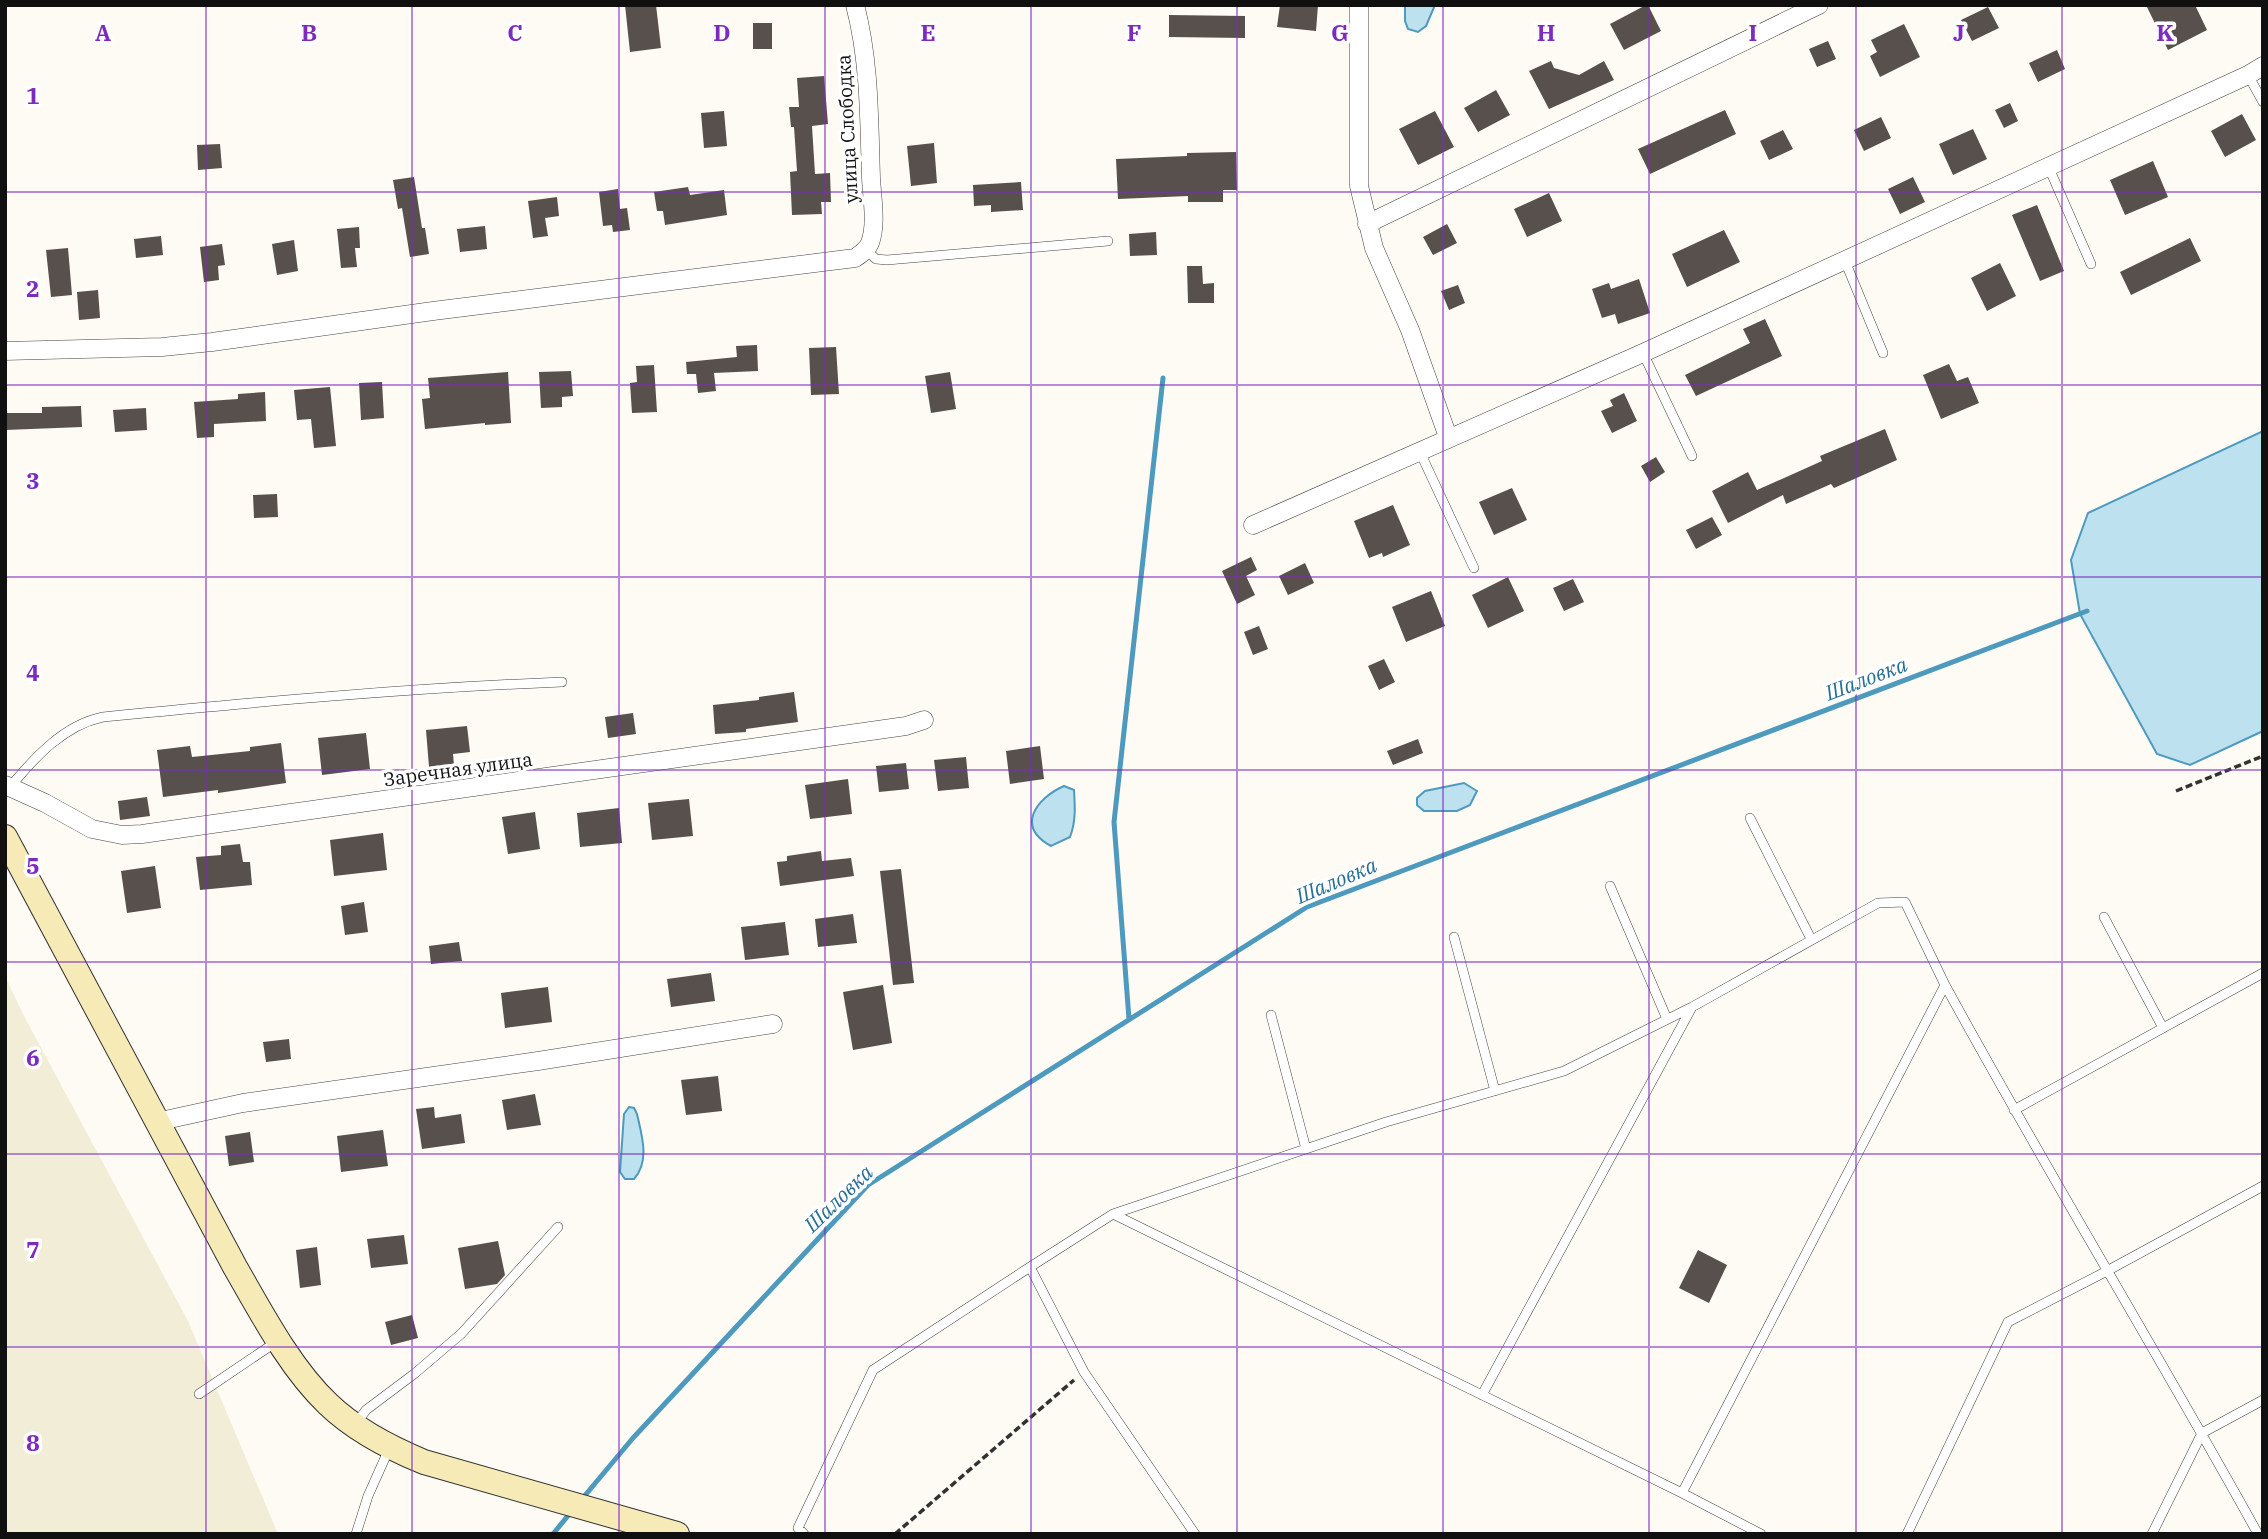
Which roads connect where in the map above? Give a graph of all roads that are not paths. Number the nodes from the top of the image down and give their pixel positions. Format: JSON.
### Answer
{"nodes":[{"id":1,"x":855,"y":5,"type":"edge"},
{"id":2,"x":1359,"y":5,"type":"edge"},
{"id":3,"x":1819,"y":5,"type":"edge"},
{"id":4,"x":2255,"y":71,"type":"edge"},
{"id":5,"x":2263,"y":102,"type":"edge"},
{"id":6,"x":2049,"y":168,"type":"junction"},
{"id":7,"x":1367,"y":224,"type":"junction"},
{"id":8,"x":1108,"y":241,"type":"dead end"},
{"id":9,"x":866,"y":250,"type":"junction"},
{"id":10,"x":1845,"y":261,"type":"junction"},
{"id":11,"x":2091,"y":264,"type":"dead end"},
{"id":12,"x":5,"y":351,"type":"edge"},
{"id":13,"x":1643,"y":353,"type":"junction"},
{"id":14,"x":1883,"y":353,"type":"dead end"},
{"id":15,"x":1448,"y":437,"type":"junction"},
{"id":16,"x":1419,"y":450,"type":"junction"},
{"id":17,"x":1692,"y":456,"type":"dead end"},
{"id":18,"x":1253,"y":524,"type":"dead end"},
{"id":19,"x":1474,"y":568,"type":"dead end"},
{"id":20,"x":562,"y":682,"type":"dead end"},
{"id":21,"x":925,"y":720,"type":"dead end"},
{"id":22,"x":8,"y":786,"type":"edge"},
{"id":23,"x":1750,"y":818,"type":"dead end"},
{"id":24,"x":5,"y":837,"type":"edge"},
{"id":25,"x":1610,"y":886,"type":"dead end"},
{"id":26,"x":2104,"y":917,"type":"dead end"},
{"id":27,"x":1454,"y":937,"type":"dead end"},
{"id":28,"x":1811,"y":939,"type":"junction"},
{"id":29,"x":2263,"y":973,"type":"edge"},
{"id":30,"x":1945,"y":985,"type":"junction"},
{"id":31,"x":1692,"y":1007,"type":"junction"},
{"id":32,"x":1271,"y":1015,"type":"dead end"},
{"id":33,"x":1667,"y":1019,"type":"junction"},
{"id":34,"x":773,"y":1024,"type":"dead end"},
{"id":35,"x":2163,"y":1028,"type":"junction"},
{"id":36,"x":1495,"y":1091,"type":"junction"},
{"id":37,"x":2014,"y":1110,"type":"junction"},
{"id":38,"x":156,"y":1122,"type":"junction"},
{"id":39,"x":1306,"y":1149,"type":"junction"},
{"id":40,"x":2263,"y":1186,"type":"edge"},
{"id":41,"x":1113,"y":1214,"type":"junction"},
{"id":42,"x":558,"y":1227,"type":"dead end"},
{"id":43,"x":1030,"y":1267,"type":"junction"},
{"id":44,"x":2108,"y":1271,"type":"junction"},
{"id":45,"x":279,"y":1340,"type":"junction"},
{"id":46,"x":199,"y":1394,"type":"dead end"},
{"id":47,"x":1482,"y":1395,"type":"junction"},
{"id":48,"x":2263,"y":1400,"type":"edge"},
{"id":49,"x":355,"y":1425,"type":"junction"},
{"id":50,"x":2202,"y":1433,"type":"junction"},
{"id":51,"x":389,"y":1447,"type":"junction"},
{"id":52,"x":1682,"y":1493,"type":"junction"},
{"id":53,"x":356,"y":1534,"type":"edge"},
{"id":54,"x":677,"y":1534,"type":"edge"},
{"id":55,"x":804,"y":1534,"type":"edge"},
{"id":56,"x":1195,"y":1534,"type":"edge"},
{"id":57,"x":1760,"y":1534,"type":"edge"},
{"id":58,"x":1906,"y":1534,"type":"edge"},
{"id":59,"x":2152,"y":1534,"type":"edge"},
{"id":60,"x":2258,"y":1534,"type":"edge"}],
"edges":[{"from":1,"to":9,"type":"street","name":"улица Слободка"},
{"from":2,"to":7,"type":"street"},
{"from":3,"to":7,"type":"street"},
{"from":4,"to":5,"type":"lane"},
{"from":4,"to":6,"type":"street"},
{"from":6,"to":10,"type":"street"},
{"from":6,"to":11,"type":"lane"},
{"from":7,"to":15,"type":"street"},
{"from":8,"to":9,"type":"lane"},
{"from":9,"to":12,"type":"street"},
{"from":10,"to":13,"type":"street"},
{"from":10,"to":14,"type":"lane"},
{"from":13,"to":15,"type":"street"},
{"from":13,"to":17,"type":"lane"},
{"from":15,"to":16,"type":"street"},
{"from":16,"to":18,"type":"street"},
{"from":16,"to":19,"type":"lane"},
{"from":20,"to":22,"type":"lane"},
{"from":21,"to":22,"type":"street","name":"Заречная улица"},
{"from":23,"to":28,"type":"lane"},
{"from":24,"to":38,"type":"street"},
{"from":25,"to":33,"type":"lane"},
{"from":26,"to":35,"type":"lane"},
{"from":27,"to":36,"type":"lane"},
{"from":28,"to":30,"type":"lane"},
{"from":28,"to":31,"type":"lane"},
{"from":29,"to":35,"type":"lane"},
{"from":30,"to":37,"type":"lane"},
{"from":30,"to":52,"type":"lane"},
{"from":31,"to":33,"type":"lane"},
{"from":31,"to":47,"type":"lane"},
{"from":32,"to":39,"type":"lane"},
{"from":33,"to":36,"type":"lane"},
{"from":34,"to":38,"type":"street"},
{"from":35,"to":37,"type":"lane"},
{"from":36,"to":39,"type":"lane"},
{"from":37,"to":44,"type":"lane"},
{"from":38,"to":45,"type":"street"},
{"from":39,"to":41,"type":"lane"},
{"from":40,"to":44,"type":"lane"},
{"from":41,"to":43,"type":"lane"},
{"from":41,"to":47,"type":"lane"},
{"from":42,"to":49,"type":"lane"},
{"from":43,"to":55,"type":"lane"},
{"from":43,"to":56,"type":"lane"},
{"from":44,"to":50,"type":"lane"},
{"from":44,"to":58,"type":"lane"},
{"from":45,"to":46,"type":"lane"},
{"from":45,"to":49,"type":"street"},
{"from":47,"to":52,"type":"lane"},
{"from":48,"to":50,"type":"lane"},
{"from":49,"to":51,"type":"street"},
{"from":50,"to":59,"type":"lane"},
{"from":50,"to":60,"type":"lane"},
{"from":51,"to":53,"type":"lane"},
{"from":51,"to":54,"type":"street"},
{"from":52,"to":57,"type":"lane"}]}
